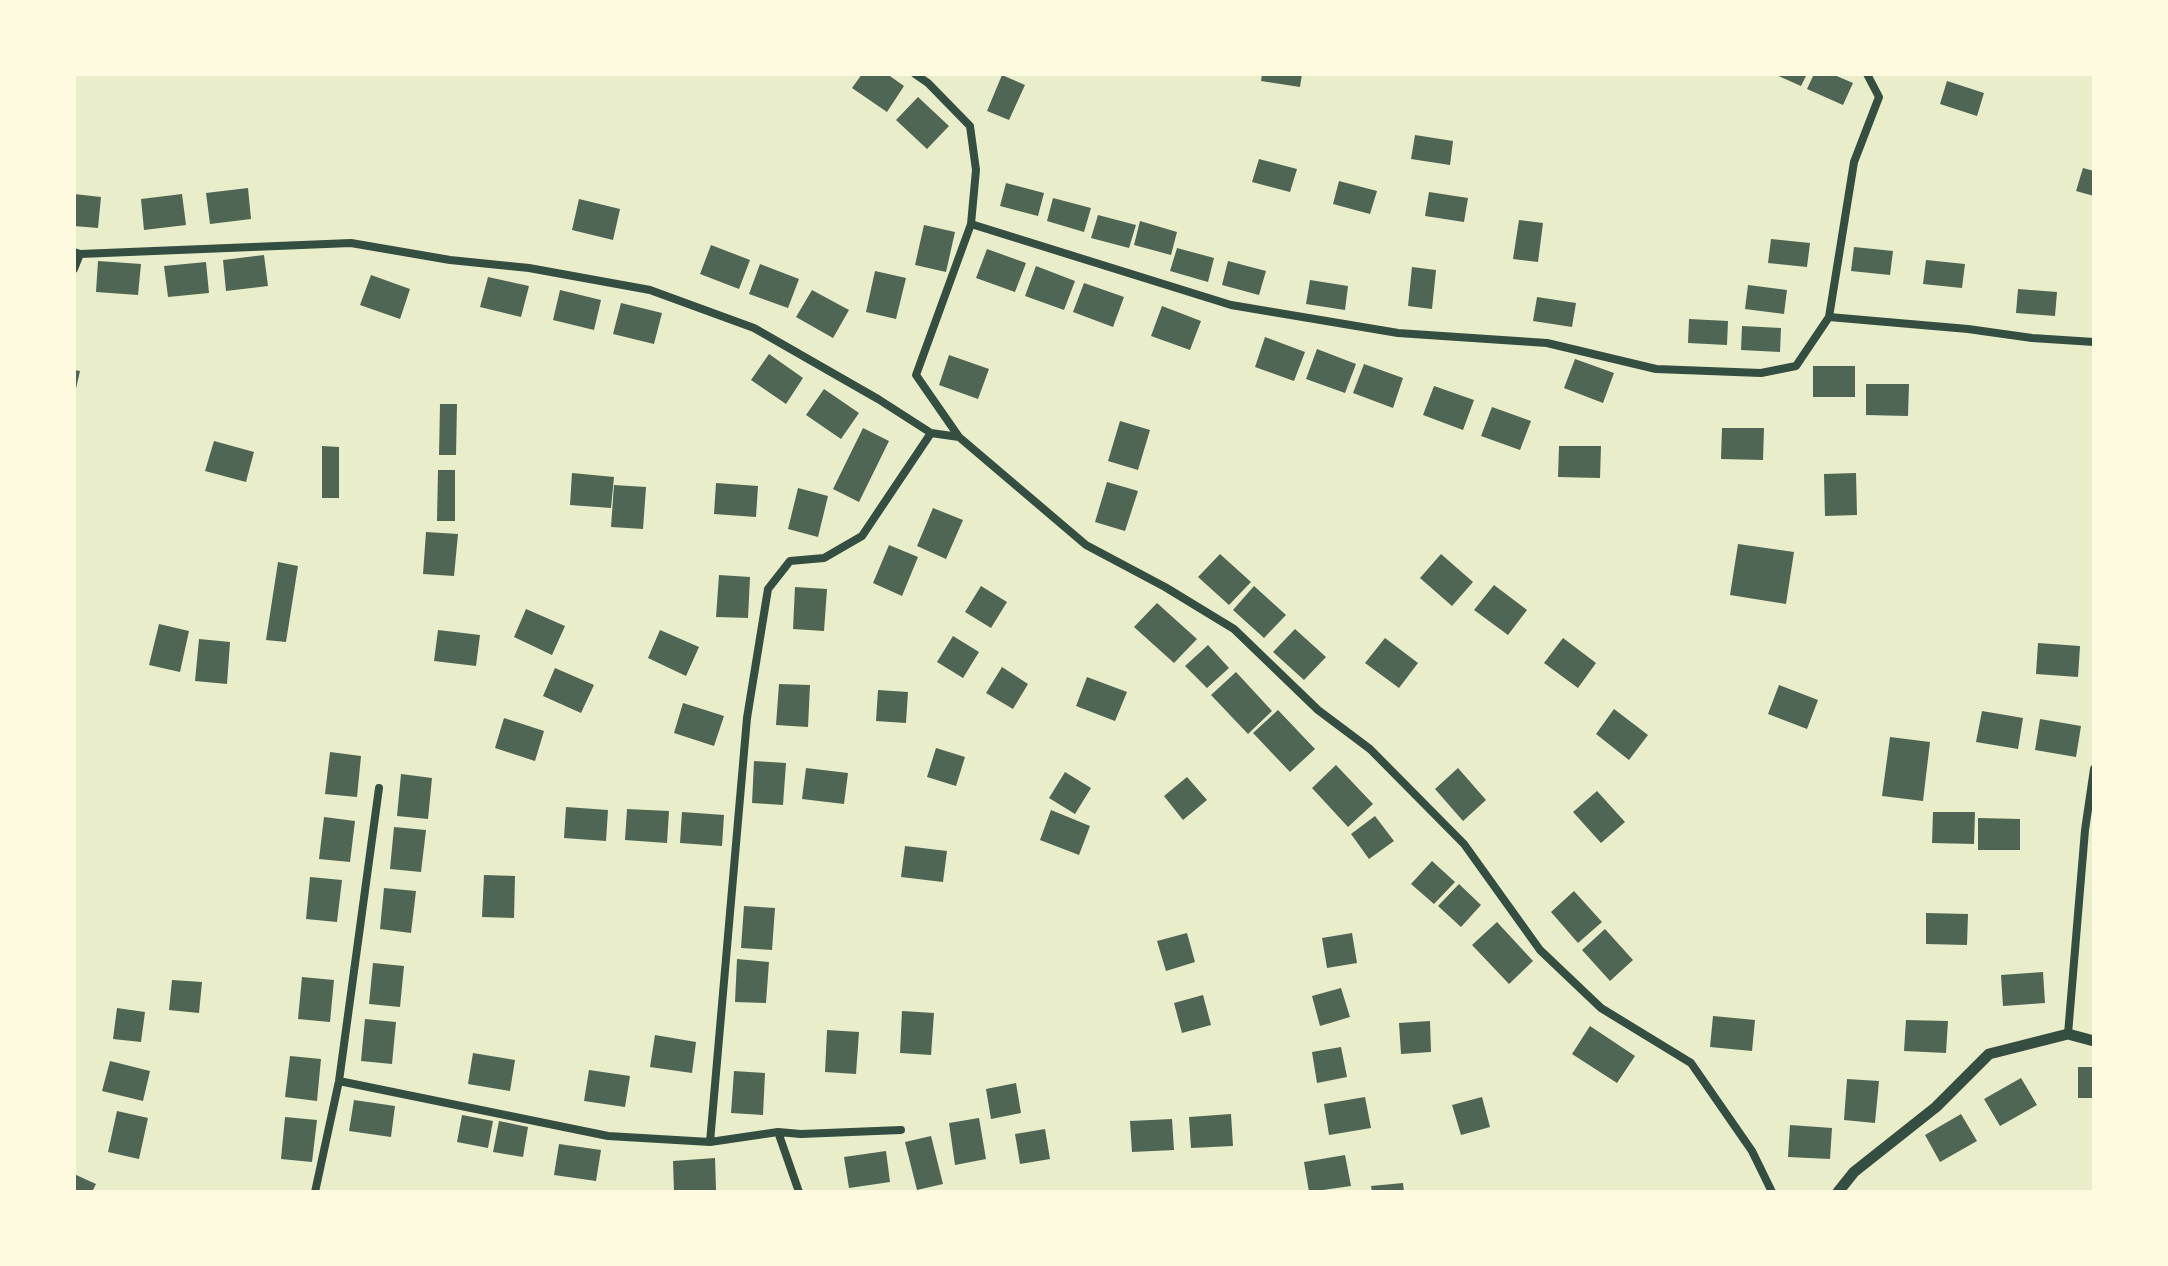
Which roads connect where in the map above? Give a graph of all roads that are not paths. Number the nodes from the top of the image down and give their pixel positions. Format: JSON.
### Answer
{"nodes":[{"id":1,"x":915,"y":74,"type":"edge"},
{"id":2,"x":1867,"y":74,"type":"edge"},
{"id":3,"x":971,"y":224,"type":"junction"},
{"id":4,"x":77,"y":253,"type":"edge"},
{"id":5,"x":74,"y":269,"type":"edge"},
{"id":6,"x":1829,"y":317,"type":"junction"},
{"id":7,"x":2094,"y":342,"type":"edge"},
{"id":8,"x":931,"y":433,"type":"junction"},
{"id":9,"x":959,"y":437,"type":"junction"},
{"id":10,"x":2094,"y":769,"type":"edge"},
{"id":11,"x":379,"y":788,"type":"dead end"},
{"id":12,"x":2068,"y":1034,"type":"junction"},
{"id":13,"x":2094,"y":1041,"type":"edge"},
{"id":14,"x":339,"y":1081,"type":"junction"},
{"id":15,"x":901,"y":1130,"type":"dead end"},
{"id":16,"x":778,"y":1132,"type":"junction"},
{"id":17,"x":710,"y":1142,"type":"junction"},
{"id":18,"x":315,"y":1192,"type":"edge"},
{"id":19,"x":799,"y":1192,"type":"edge"},
{"id":20,"x":1772,"y":1192,"type":"edge"},
{"id":21,"x":1838,"y":1192,"type":"edge"}],
"edges":[{"from":1,"to":3,"type":"street"},
{"from":2,"to":6,"type":"street"},
{"from":3,"to":6,"type":"street"},
{"from":3,"to":9,"type":"street"},
{"from":4,"to":5,"type":"street"},
{"from":4,"to":8,"type":"street"},
{"from":6,"to":7,"type":"street"},
{"from":8,"to":9,"type":"street"},
{"from":8,"to":17,"type":"street"},
{"from":9,"to":20,"type":"street"},
{"from":10,"to":12,"type":"street"},
{"from":11,"to":14,"type":"street"},
{"from":12,"to":13,"type":"street"},
{"from":12,"to":21,"type":"street"},
{"from":14,"to":17,"type":"street"},
{"from":14,"to":18,"type":"street"},
{"from":15,"to":16,"type":"street"},
{"from":16,"to":17,"type":"street"},
{"from":16,"to":19,"type":"street"}]}
